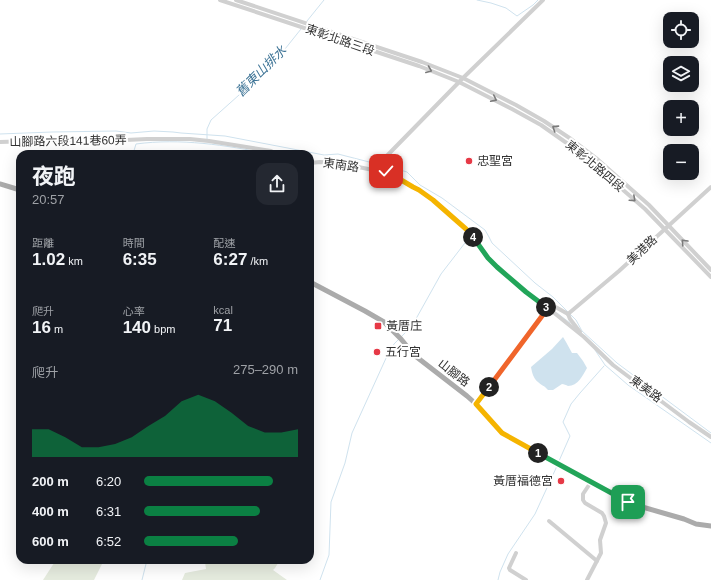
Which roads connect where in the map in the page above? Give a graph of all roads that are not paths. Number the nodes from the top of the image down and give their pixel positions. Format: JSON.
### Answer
{"nodes":[{"id":1,"x":220,"y":0,"type":"edge"},
{"id":2,"x":236,"y":0,"type":"edge"},
{"id":3,"x":543,"y":0,"type":"edge"},
{"id":4,"x":463,"y":78,"type":"junction"},
{"id":5,"x":459,"y":82,"type":"junction"},
{"id":6,"x":0,"y":142,"type":"edge"},
{"id":7,"x":265,"y":150,"type":"edge"},
{"id":8,"x":314,"y":162,"type":"edge"},
{"id":9,"x":373,"y":170,"type":"junction"},
{"id":10,"x":0,"y":184,"type":"edge"},
{"id":11,"x":711,"y":187,"type":"edge"},
{"id":12,"x":16,"y":189,"type":"edge"},
{"id":13,"x":668,"y":225,"type":"junction"},
{"id":14,"x":664,"y":229,"type":"junction"},
{"id":15,"x":711,"y":270,"type":"edge"},
{"id":16,"x":711,"y":277,"type":"edge"},
{"id":17,"x":314,"y":284,"type":"edge"},
{"id":18,"x":548,"y":308,"type":"junction"},
{"id":19,"x":570,"y":313,"type":"junction"},
{"id":20,"x":584,"y":337,"type":"junction"},
{"id":21,"x":476,"y":404,"type":"junction"},
{"id":22,"x":711,"y":437,"type":"edge"},
{"id":23,"x":591,"y":482,"type":"junction"},
{"id":24,"x":549,"y":521,"type":"dead end"},
{"id":25,"x":711,"y":526,"type":"edge"},
{"id":26,"x":516,"y":553,"type":"dead end"},
{"id":27,"x":597,"y":561,"type":"junction"},
{"id":28,"x":518,"y":578,"type":"edge"},
{"id":29,"x":526,"y":580,"type":"edge"},
{"id":30,"x":586,"y":580,"type":"edge"}],
"edges":[{"from":1,"to":5,"type":"street","name":"東彰北路三段","one_way":true},
{"from":2,"to":4,"type":"street","name":"東彰北路三段"},
{"from":3,"to":4,"type":"street"},
{"from":4,"to":5,"type":"street"},
{"from":13,"to":4,"type":"street","name":"東彰北路四段","one_way":true},
{"from":5,"to":9,"type":"street"},
{"from":5,"to":14,"type":"street","name":"東彰北路四段","one_way":true},
{"from":6,"to":7,"type":"street","name":"山腳路六段141巷60弄"},
{"from":8,"to":9,"type":"street","name":"東南路"},
{"from":9,"to":18,"type":"street","name":"東南路"},
{"from":10,"to":12,"type":"main road"},
{"from":11,"to":13,"type":"street","name":"美港路"},
{"from":13,"to":14,"type":"street","name":"美港路"},
{"from":15,"to":13,"type":"street","name":"東彰北路四段","one_way":true},
{"from":14,"to":16,"type":"street","name":"東彰北路四段"},
{"from":14,"to":19,"type":"street","name":"美港路"},
{"from":17,"to":21,"type":"main road","name":"山腳路"},
{"from":18,"to":19,"type":"street"},
{"from":18,"to":20,"type":"street","name":"東南路"},
{"from":18,"to":21,"type":"street"},
{"from":19,"to":20,"type":"street"},
{"from":20,"to":22,"type":"street","name":"東美路"},
{"from":21,"to":23,"type":"main road","name":"山腳路"},
{"from":23,"to":25,"type":"main road","name":"山腳路"},
{"from":23,"to":27,"type":"street"},
{"from":24,"to":27,"type":"street"},
{"from":26,"to":28,"type":"street"},
{"from":27,"to":30,"type":"street"},
{"from":28,"to":29,"type":"street"}]}
